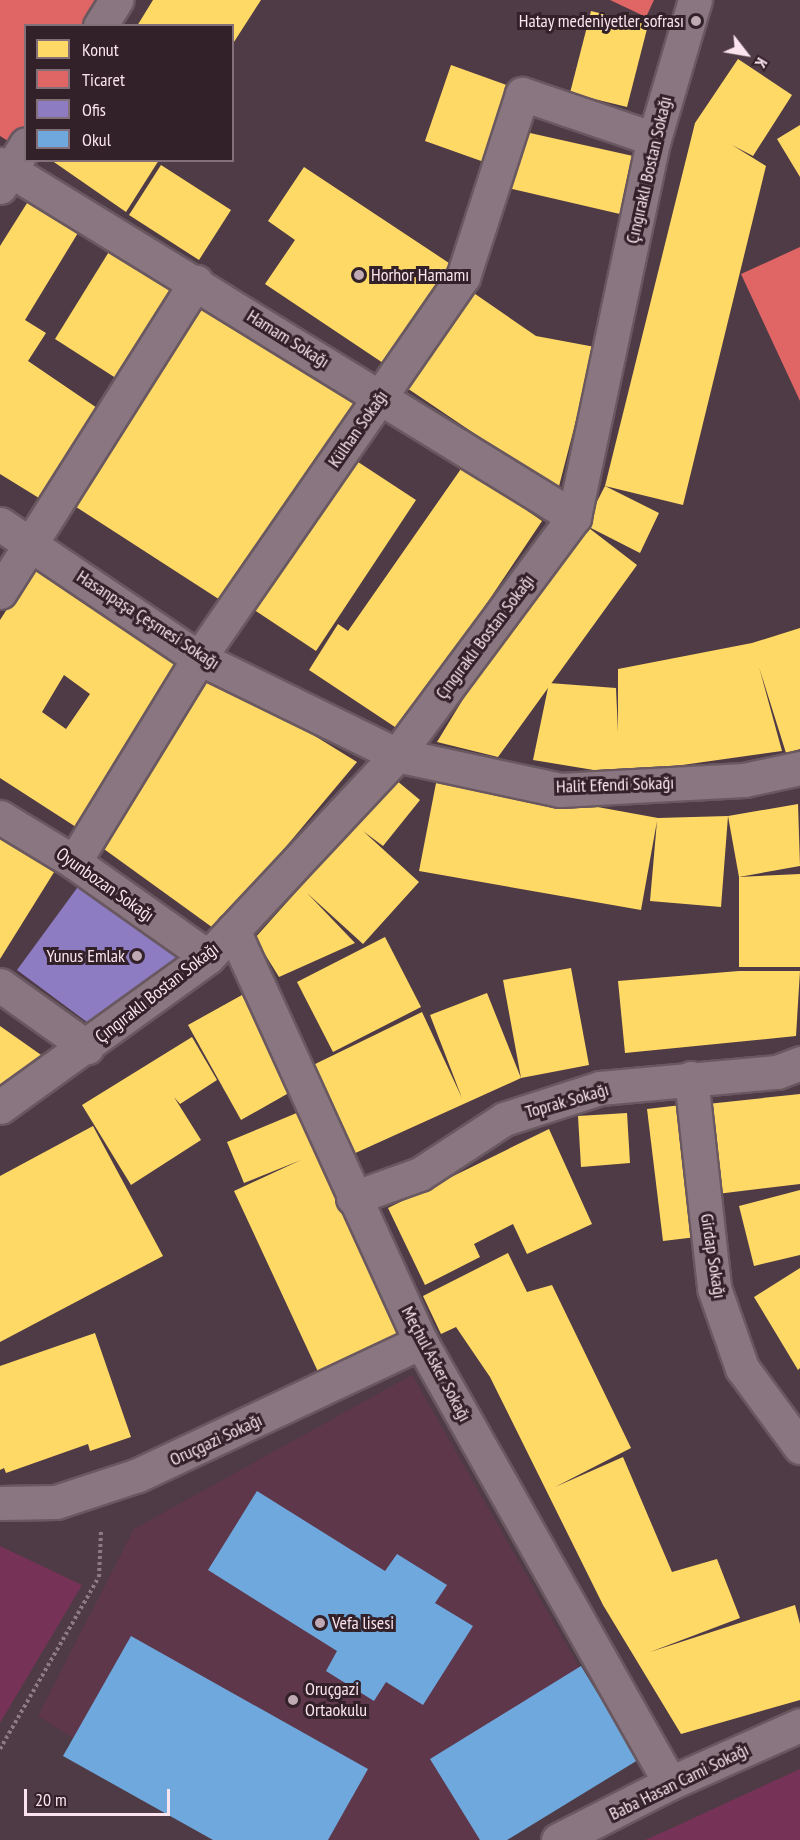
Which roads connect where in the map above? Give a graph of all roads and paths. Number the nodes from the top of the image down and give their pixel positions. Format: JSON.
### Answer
{"nodes":[{"id":1,"x":116,"y":0,"type":"edge"},
{"id":2,"x":695,"y":0,"type":"edge"},
{"id":3,"x":101,"y":24,"type":"edge"},
{"id":4,"x":654,"y":140,"type":"junction"},
{"id":5,"x":9,"y":166,"type":"edge"},
{"id":6,"x":196,"y":282,"type":"junction"},
{"id":7,"x":380,"y":397,"type":"junction"},
{"id":8,"x":574,"y":517,"type":"junction"},
{"id":9,"x":0,"y":524,"type":"edge"},
{"id":10,"x":31,"y":542,"type":"junction"},
{"id":11,"x":0,"y":592,"type":"edge"},
{"id":12,"x":199,"y":658,"type":"junction"},
{"id":13,"x":397,"y":756,"type":"junction"},
{"id":14,"x":800,"y":768,"type":"edge"},
{"id":15,"x":0,"y":818,"type":"edge"},
{"id":16,"x":74,"y":862,"type":"junction"},
{"id":17,"x":233,"y":930,"type":"junction"},
{"id":18,"x":208,"y":957,"type":"junction"},
{"id":19,"x":0,"y":985,"type":"edge"},
{"id":20,"x":87,"y":1047,"type":"junction"},
{"id":21,"x":800,"y":1063,"type":"edge"},
{"id":22,"x":691,"y":1078,"type":"junction"},
{"id":23,"x":0,"y":1107,"type":"edge"},
{"id":24,"x":353,"y":1198,"type":"junction"},
{"id":25,"x":421,"y":1342,"type":"junction"},
{"id":26,"x":800,"y":1447,"type":"edge"},
{"id":27,"x":0,"y":1503,"type":"edge"},
{"id":28,"x":99,"y":1577,"type":"dead end"},
{"id":29,"x":800,"y":1725,"type":"edge"},
{"id":30,"x":0,"y":1749,"type":"edge"},
{"id":31,"x":670,"y":1783,"type":"junction"},
{"id":32,"x":558,"y":1840,"type":"edge"}],
"edges":[{"from":1,"to":3,"type":"street"},
{"from":2,"to":4,"type":"street","name":"Çıngıraklı Bostan Sokağı"},
{"from":4,"to":7,"type":"street","name":"Külhan Sokağı"},
{"from":4,"to":8,"type":"street","name":"Çıngıraklı Bostan Sokağı"},
{"from":5,"to":6,"type":"street","name":"Hamam Sokağı"},
{"from":6,"to":7,"type":"street","name":"Hamam Sokağı"},
{"from":6,"to":10,"type":"street"},
{"from":7,"to":8,"type":"street","name":"Hamam Sokağı"},
{"from":7,"to":12,"type":"street","name":"Külhan Sokağı"},
{"from":8,"to":13,"type":"street","name":"Çıngıraklı Bostan Sokağı"},
{"from":9,"to":10,"type":"street","name":"Hasanpaşa Çeşmesi Sokağı"},
{"from":10,"to":11,"type":"street"},
{"from":10,"to":12,"type":"street","name":"Hasanpaşa Çeşmesi Sokağı"},
{"from":12,"to":13,"type":"street","name":"Hasanpaşa Çeşmesi Sokağı"},
{"from":12,"to":16,"type":"street","name":"Külhan Sokağı"},
{"from":13,"to":14,"type":"street","name":"Halit Efendi Sokağı"},
{"from":13,"to":17,"type":"street","name":"Çıngıraklı Bostan Sokağı"},
{"from":15,"to":16,"type":"street","name":"Oyunbozan Sokağı"},
{"from":16,"to":18,"type":"street","name":"Oyunbozan Sokağı"},
{"from":17,"to":18,"type":"street","name":"Çıngıraklı Bostan Sokağı"},
{"from":17,"to":24,"type":"street","name":"Meçhul Asker Sokağı"},
{"from":18,"to":20,"type":"street","name":"Çıngıraklı Bostan Sokağı"},
{"from":19,"to":20,"type":"street"},
{"from":20,"to":23,"type":"street","name":"Çıngıraklı Bostan Sokağı"},
{"from":21,"to":22,"type":"street","name":"Toprak Sokağı"},
{"from":22,"to":24,"type":"street","name":"Toprak Sokağı"},
{"from":22,"to":26,"type":"street","name":"Girdap Sokağı"},
{"from":24,"to":25,"type":"street","name":"Meçhul Asker Sokağı"},
{"from":25,"to":27,"type":"street","name":"Oruçgazi Sokağı"},
{"from":25,"to":31,"type":"street","name":"Meçhul Asker Sokağı"},
{"from":28,"to":30,"type":"path"},
{"from":29,"to":31,"type":"street","name":"Baba Hasan Cami Sokağı"},
{"from":31,"to":32,"type":"street","name":"Baba Hasan Cami Sokağı"}]}
